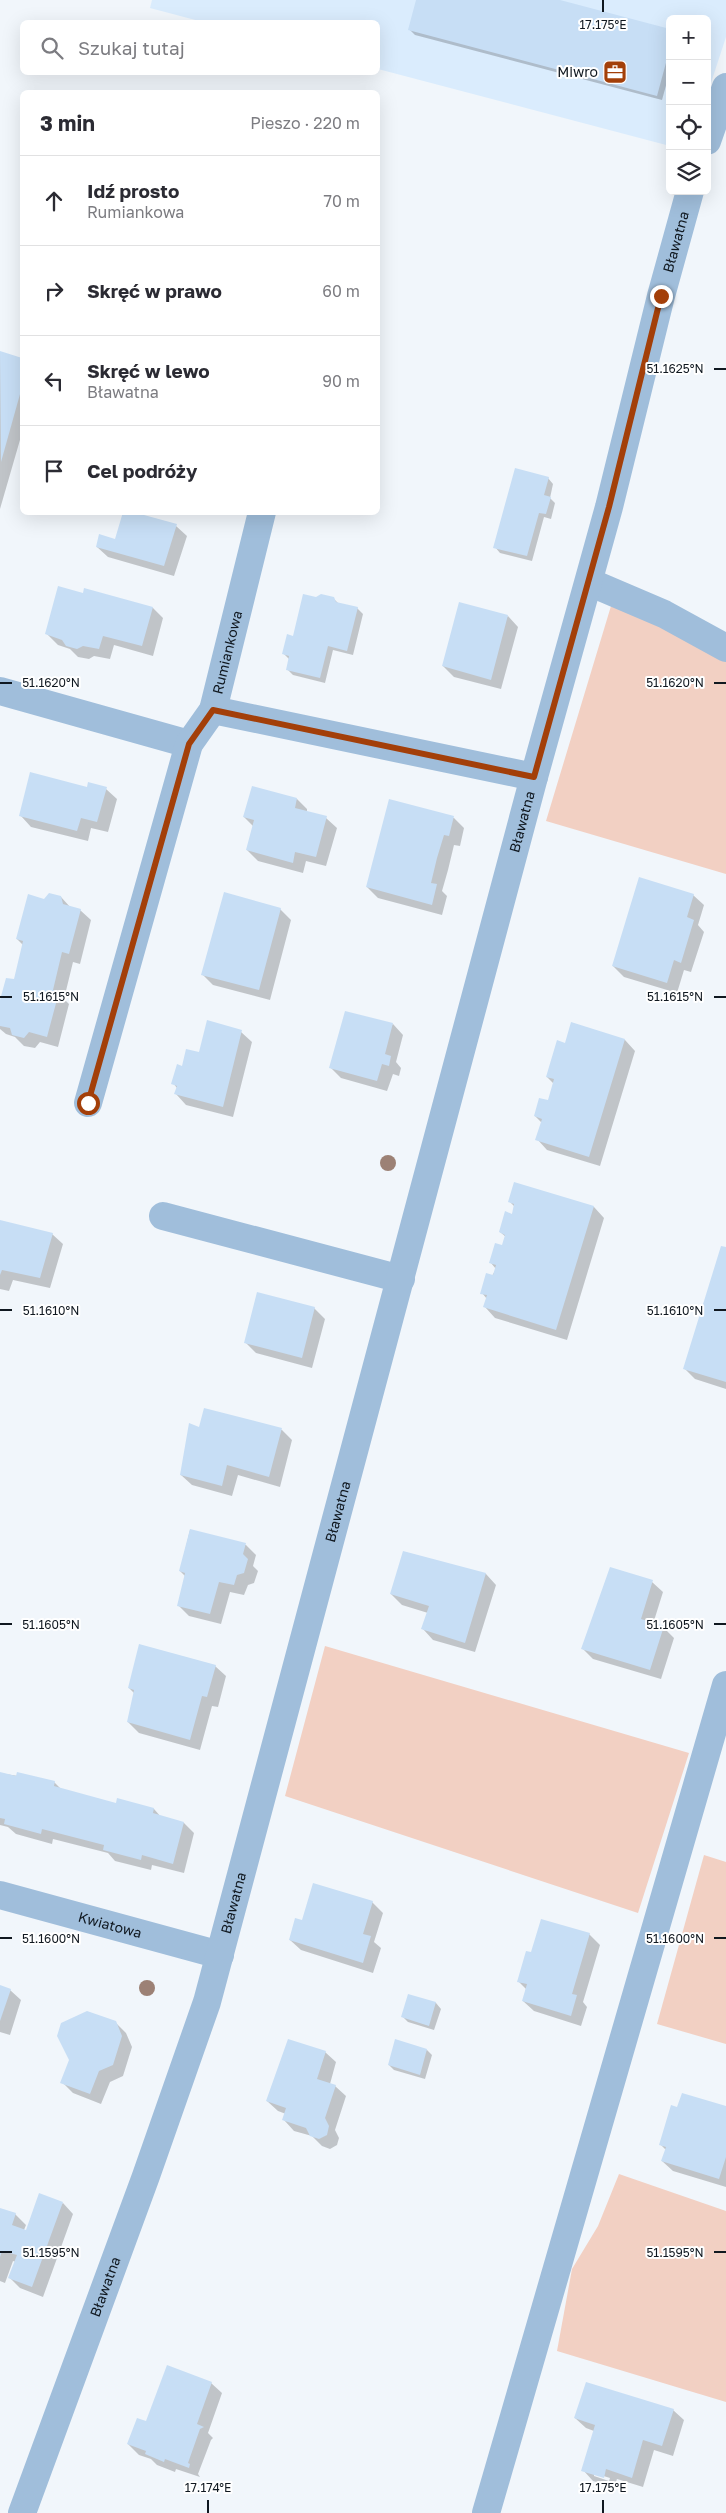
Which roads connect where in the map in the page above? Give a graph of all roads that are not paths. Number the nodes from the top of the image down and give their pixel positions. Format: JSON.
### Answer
{"nodes":[{"id":1,"x":726,"y":87,"type":"edge"},
{"id":2,"x":711,"y":130,"type":"edge"},
{"id":3,"x":689,"y":195,"type":"edge"},
{"id":4,"x":261,"y":515,"type":"edge"},
{"id":5,"x":589,"y":582,"type":"junction"},
{"id":6,"x":726,"y":648,"type":"edge"},
{"id":7,"x":0,"y":691,"type":"edge"},
{"id":8,"x":213,"y":710,"type":"junction"},
{"id":9,"x":189,"y":744,"type":"junction"},
{"id":10,"x":534,"y":777,"type":"junction"},
{"id":11,"x":88,"y":1103,"type":"dead end"},
{"id":12,"x":163,"y":1216,"type":"dead end"},
{"id":13,"x":401,"y":1279,"type":"junction"},
{"id":14,"x":726,"y":1685,"type":"edge"},
{"id":15,"x":0,"y":1895,"type":"edge"},
{"id":16,"x":220,"y":1955,"type":"junction"},
{"id":17,"x":22,"y":2513,"type":"edge"},
{"id":18,"x":486,"y":2513,"type":"edge"}],
"edges":[{"from":1,"to":2,"type":"street"},
{"from":3,"to":5,"type":"street","name":"Bławatna"},
{"from":4,"to":8,"type":"street","name":"Rumiankowa"},
{"from":5,"to":6,"type":"street"},
{"from":5,"to":10,"type":"street","name":"Bławatna"},
{"from":7,"to":9,"type":"street"},
{"from":8,"to":9,"type":"street","name":"Rumiankowa"},
{"from":8,"to":10,"type":"street"},
{"from":9,"to":11,"type":"street","name":"Rumiankowa"},
{"from":10,"to":13,"type":"street","name":"Bławatna"},
{"from":12,"to":13,"type":"street"},
{"from":13,"to":16,"type":"street","name":"Bławatna"},
{"from":14,"to":18,"type":"street"},
{"from":15,"to":16,"type":"street","name":"Kwiatowa"},
{"from":16,"to":17,"type":"street","name":"Bławatna"}]}
